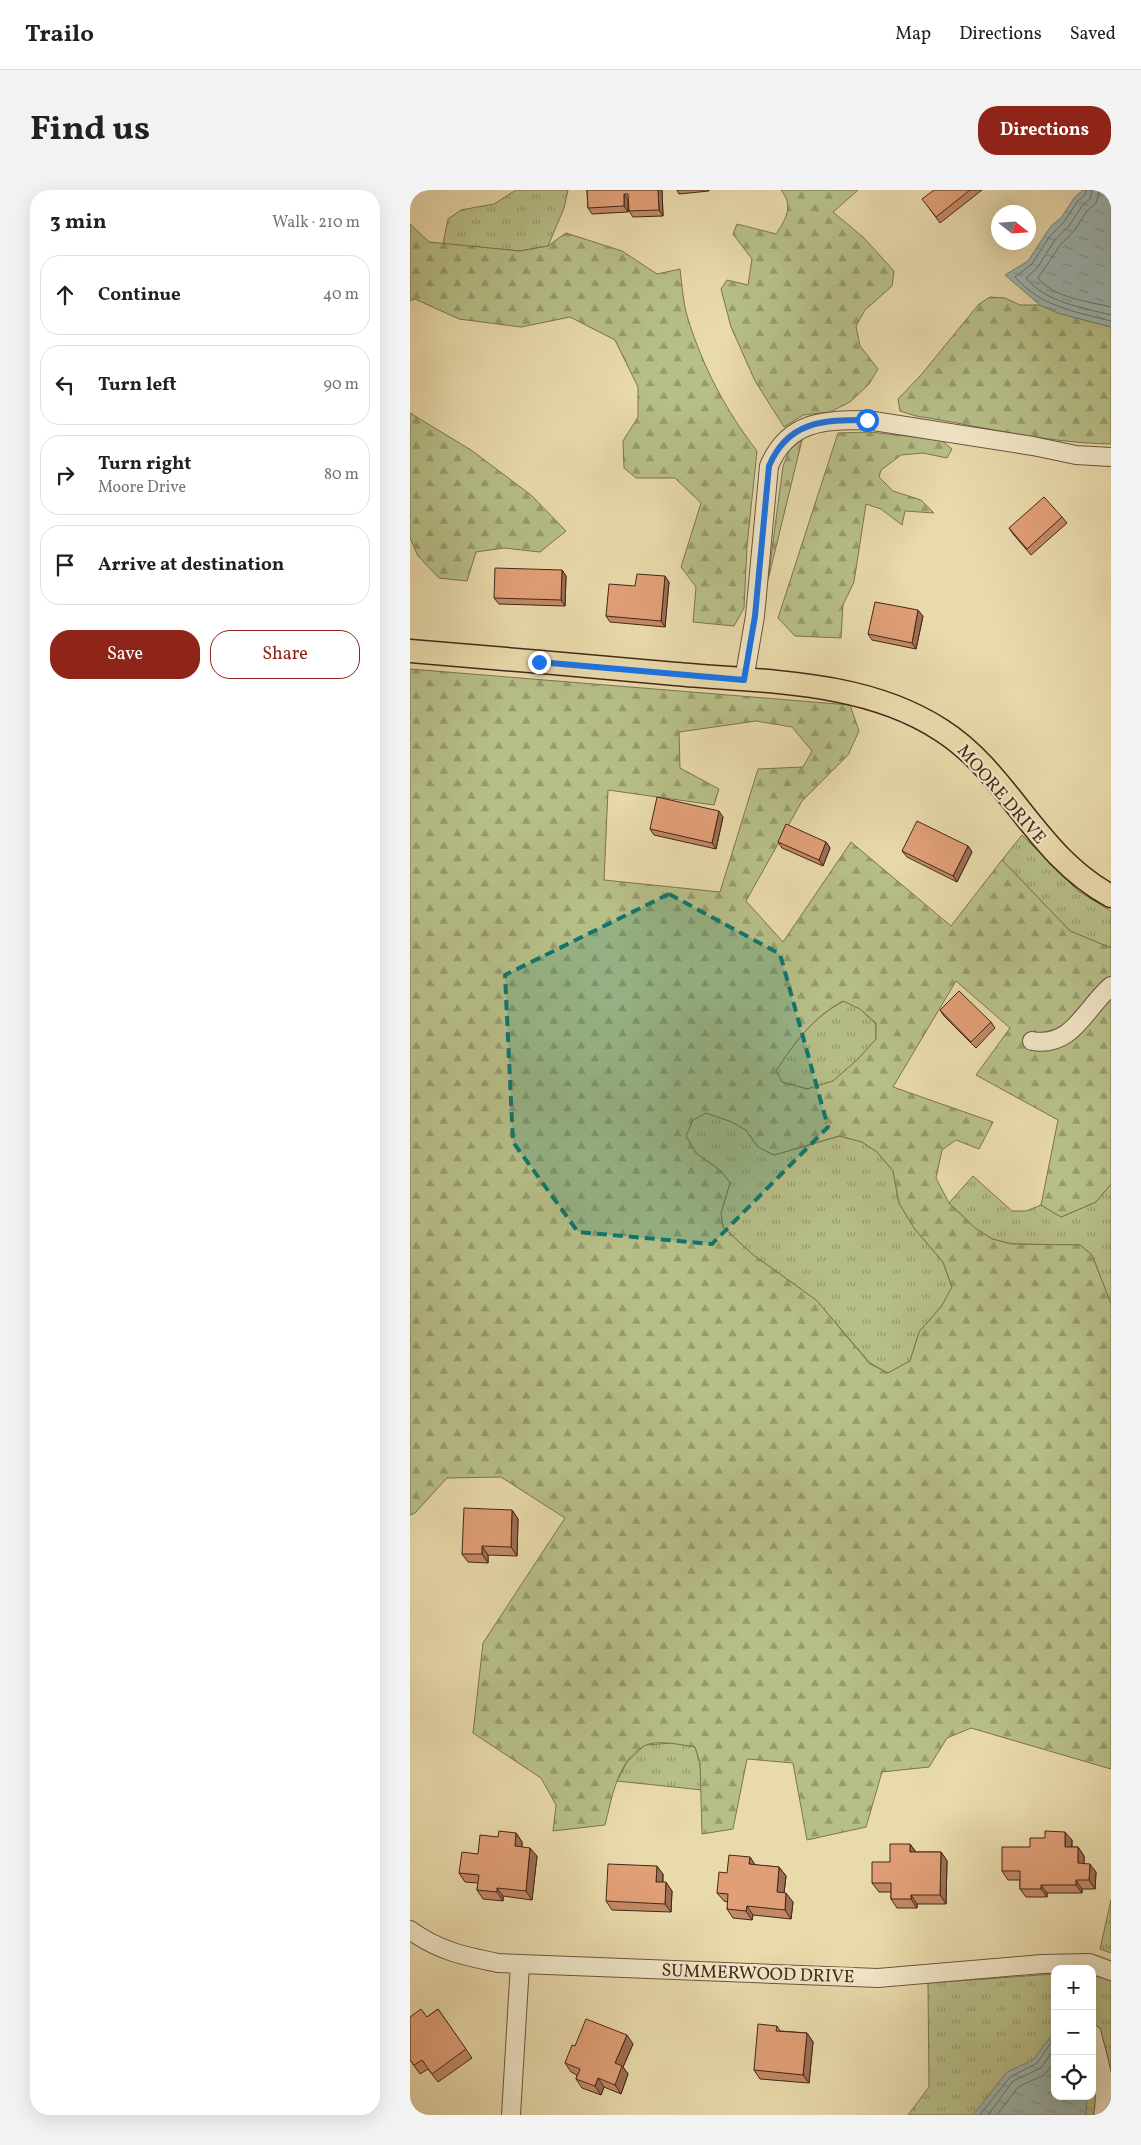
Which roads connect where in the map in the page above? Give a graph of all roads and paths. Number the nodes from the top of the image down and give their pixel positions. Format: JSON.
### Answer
{"nodes":[{"id":1,"x":1111,"y":457,"type":"edge"},
{"id":2,"x":410,"y":651,"type":"edge"},
{"id":3,"x":744,"y":680,"type":"junction"},
{"id":4,"x":1111,"y":896,"type":"edge"},
{"id":5,"x":1111,"y":986,"type":"edge"},
{"id":6,"x":1032,"y":1041,"type":"dead end"},
{"id":7,"x":410,"y":1930,"type":"edge"},
{"id":8,"x":520,"y":1964,"type":"junction"},
{"id":9,"x":1111,"y":1971,"type":"edge"},
{"id":10,"x":1096,"y":2053,"type":"edge"},
{"id":11,"x":511,"y":2115,"type":"edge"},
{"id":12,"x":1102,"y":2115,"type":"edge"}],
"edges":[{"from":1,"to":3,"type":"street"},
{"from":2,"to":3,"type":"main road","name":"MOORE DRIVE"},
{"from":3,"to":4,"type":"main road","name":"MOORE DRIVE"},
{"from":5,"to":6,"type":"street"},
{"from":7,"to":8,"type":"street","name":"SUMMERWOOD DRIVE"},
{"from":8,"to":9,"type":"street","name":"SUMMERWOOD DRIVE"},
{"from":8,"to":11,"type":"street"},
{"from":10,"to":12,"type":"street"}]}
